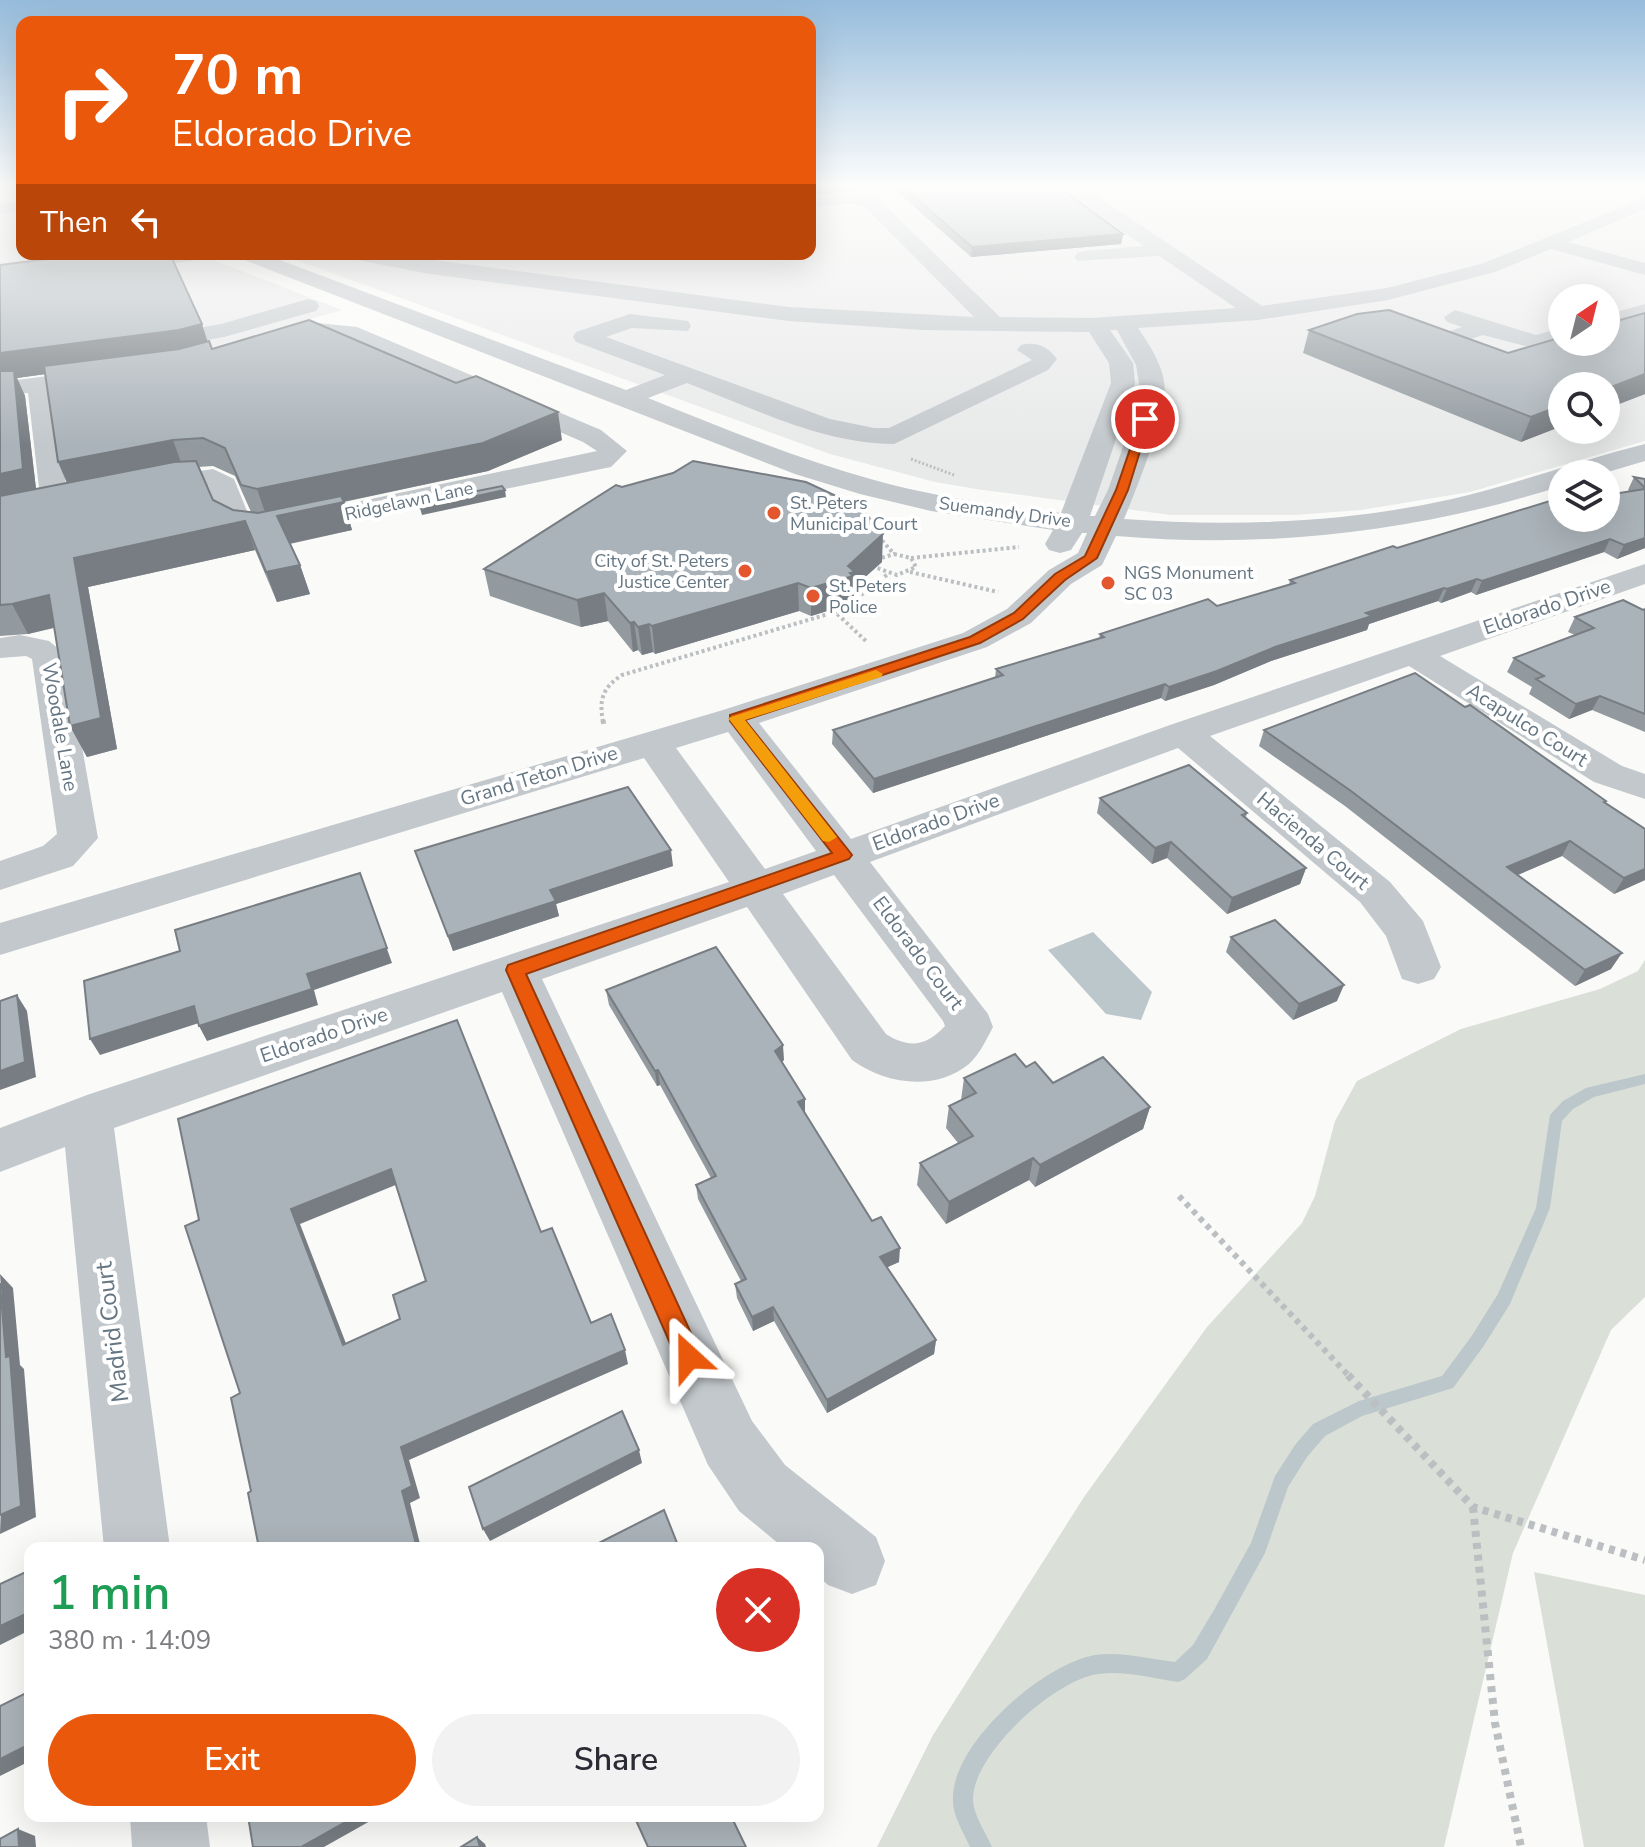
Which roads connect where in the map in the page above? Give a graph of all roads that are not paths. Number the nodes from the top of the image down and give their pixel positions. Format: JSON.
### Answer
{"nodes":[{"id":1,"x":62,"y":273,"type":"edge"},
{"id":2,"x":297,"y":273,"type":"edge"},
{"id":3,"x":469,"y":273,"type":"edge"},
{"id":4,"x":483,"y":273,"type":"edge"},
{"id":5,"x":943,"y":273,"type":"edge"},
{"id":6,"x":1197,"y":273,"type":"edge"},
{"id":7,"x":1468,"y":273,"type":"edge"},
{"id":8,"x":479,"y":275,"type":"junction"},
{"id":9,"x":0,"y":282,"type":"edge"},
{"id":10,"x":352,"y":294,"type":"junction"},
{"id":11,"x":1388,"y":294,"type":"junction"},
{"id":12,"x":695,"y":304,"type":"junction"},
{"id":13,"x":1645,"y":311,"type":"edge"},
{"id":14,"x":1258,"y":313,"type":"junction"},
{"id":15,"x":1227,"y":316,"type":"junction"},
{"id":16,"x":1620,"y":318,"type":"edge"},
{"id":17,"x":1123,"y":323,"type":"junction"},
{"id":18,"x":665,"y":324,"type":"junction"},
{"id":19,"x":1372,"y":324,"type":"edge"},
{"id":20,"x":995,"y":325,"type":"junction"},
{"id":21,"x":1092,"y":325,"type":"junction"},
{"id":22,"x":1483,"y":327,"type":"junction"},
{"id":23,"x":708,"y":330,"type":"dead end"},
{"id":24,"x":1259,"y":336,"type":"dead end"},
{"id":25,"x":1548,"y":339,"type":"edge"},
{"id":26,"x":1020,"y":341,"type":"junction"},
{"id":27,"x":489,"y":345,"type":"junction"},
{"id":28,"x":125,"y":347,"type":"edge"},
{"id":29,"x":245,"y":350,"type":"edge"},
{"id":30,"x":430,"y":366,"type":"junction"},
{"id":31,"x":125,"y":373,"type":"edge"},
{"id":32,"x":687,"y":375,"type":"junction"},
{"id":33,"x":39,"y":384,"type":"junction"},
{"id":34,"x":0,"y":389,"type":"edge"},
{"id":35,"x":627,"y":398,"type":"junction"},
{"id":36,"x":1645,"y":452,"type":"edge"},
{"id":37,"x":1618,"y":460,"type":"edge"},
{"id":38,"x":1548,"y":481,"type":"edge"},
{"id":39,"x":112,"y":493,"type":"edge"},
{"id":40,"x":83,"y":499,"type":"edge"},
{"id":41,"x":1073,"y":522,"type":"junction"},
{"id":42,"x":1108,"y":524,"type":"junction"},
{"id":43,"x":1060,"y":577,"type":"junction"},
{"id":44,"x":1634,"y":586,"type":"edge"},
{"id":45,"x":0,"y":648,"type":"edge"},
{"id":46,"x":1413,"y":654,"type":"junction"},
{"id":47,"x":736,"y":718,"type":"junction"},
{"id":48,"x":1183,"y":733,"type":"junction"},
{"id":49,"x":652,"y":742,"type":"junction"},
{"id":50,"x":1645,"y":787,"type":"edge"},
{"id":51,"x":843,"y":855,"type":"junction"},
{"id":52,"x":0,"y":876,"type":"edge"},
{"id":53,"x":757,"y":888,"type":"junction"},
{"id":54,"x":0,"y":939,"type":"edge"},
{"id":55,"x":1418,"y":967,"type":"dead end"},
{"id":56,"x":515,"y":970,"type":"junction"},
{"id":57,"x":87,"y":1116,"type":"junction"},
{"id":58,"x":0,"y":1150,"type":"edge"},
{"id":59,"x":136,"y":1542,"type":"edge"},
{"id":60,"x":852,"y":1561,"type":"dead end"},
{"id":61,"x":169,"y":1822,"type":"edge"},
{"id":62,"x":171,"y":1847,"type":"edge"}],
"edges":[{"from":1,"to":9,"type":"street"},
{"from":2,"to":10,"type":"street","name":"Suemandy Drive"},
{"from":3,"to":8,"type":"street"},
{"from":4,"to":8,"type":"street"},
{"from":5,"to":20,"type":"street"},
{"from":6,"to":14,"type":"street"},
{"from":7,"to":11,"type":"street"},
{"from":8,"to":12,"type":"street"},
{"from":10,"to":27,"type":"street","name":"Suemandy Drive"},
{"from":10,"to":28,"type":"street"},
{"from":11,"to":14,"type":"street"},
{"from":11,"to":22,"type":"street"},
{"from":12,"to":18,"type":"street"},
{"from":12,"to":20,"type":"street"},
{"from":13,"to":16,"type":"street"},
{"from":14,"to":15,"type":"street"},
{"from":15,"to":17,"type":"street"},
{"from":15,"to":24,"type":"street"},
{"from":17,"to":21,"type":"street"},
{"from":17,"to":42,"type":"street","name":"Grand Teton Drive"},
{"from":18,"to":23,"type":"street"},
{"from":18,"to":32,"type":"street"},
{"from":19,"to":22,"type":"street"},
{"from":20,"to":26,"type":"street"},
{"from":21,"to":26,"type":"street"},
{"from":21,"to":41,"type":"street"},
{"from":22,"to":25,"type":"street"},
{"from":26,"to":32,"type":"street"},
{"from":27,"to":30,"type":"street"},
{"from":27,"to":35,"type":"street","name":"Suemandy Drive"},
{"from":29,"to":30,"type":"street"},
{"from":30,"to":39,"type":"street","name":"Ridgelawn Lane"},
{"from":31,"to":33,"type":"street"},
{"from":32,"to":35,"type":"street"},
{"from":33,"to":34,"type":"street"},
{"from":33,"to":40,"type":"street"},
{"from":35,"to":41,"type":"street","name":"Suemandy Drive"},
{"from":36,"to":37,"type":"street"},
{"from":38,"to":42,"type":"street","name":"Suemandy Drive"},
{"from":41,"to":42,"type":"street","name":"Suemandy Drive"},
{"from":41,"to":43,"type":"street"},
{"from":42,"to":43,"type":"street","name":"Grand Teton Drive"},
{"from":43,"to":47,"type":"street","name":"Grand Teton Drive"},
{"from":44,"to":46,"type":"street","name":"Eldorado Drive"},
{"from":45,"to":52,"type":"street","name":"Woodale Lane"},
{"from":46,"to":48,"type":"street","name":"Eldorado Drive"},
{"from":46,"to":50,"type":"street","name":"Acapulco Court"},
{"from":47,"to":49,"type":"street","name":"Grand Teton Drive"},
{"from":47,"to":51,"type":"street","name":"Eldorado Court"},
{"from":48,"to":51,"type":"street","name":"Eldorado Drive"},
{"from":48,"to":55,"type":"street","name":"Hacienda Court"},
{"from":49,"to":53,"type":"street","name":"Eldorado Court"},
{"from":49,"to":54,"type":"street","name":"Grand Teton Drive"},
{"from":51,"to":53,"type":"street","name":"Eldorado Drive"},
{"from":51,"to":53,"type":"street","name":"Eldorado Court"},
{"from":53,"to":56,"type":"street","name":"Eldorado Drive"},
{"from":56,"to":57,"type":"street","name":"Eldorado Drive"},
{"from":56,"to":60,"type":"street"},
{"from":57,"to":58,"type":"street","name":"Eldorado Drive"},
{"from":57,"to":59,"type":"street","name":"Madrid Court"},
{"from":61,"to":62,"type":"street"}]}
